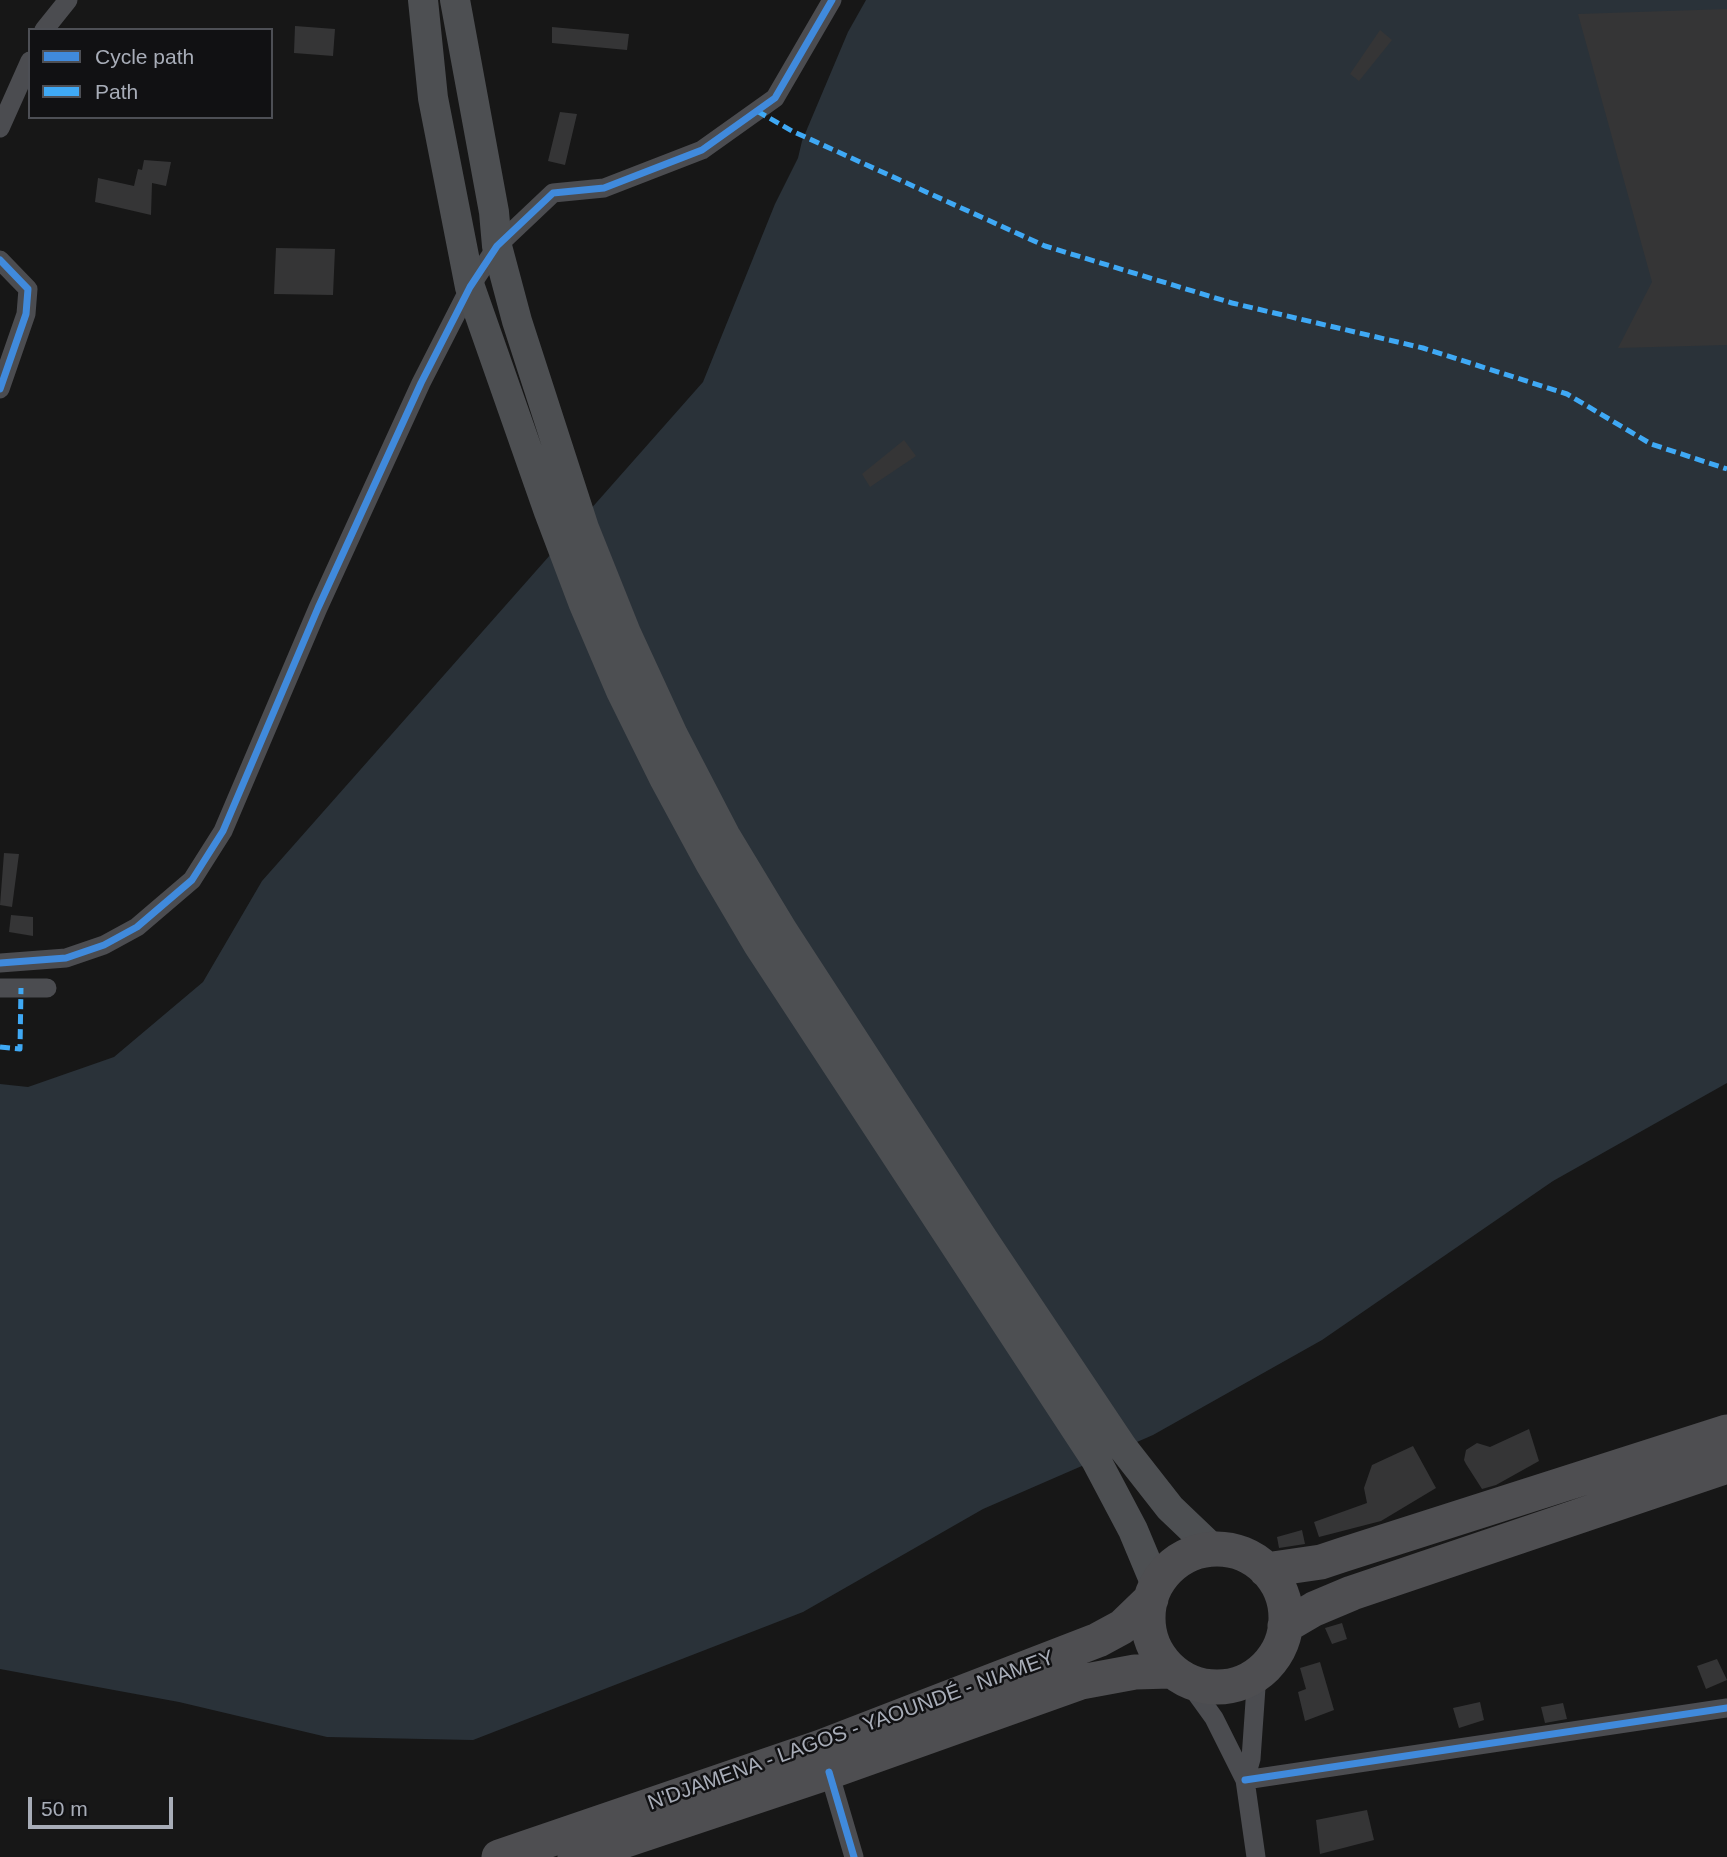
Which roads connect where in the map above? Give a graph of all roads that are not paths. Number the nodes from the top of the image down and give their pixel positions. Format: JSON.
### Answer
{"nodes":[{"id":1,"x":68,"y":0,"type":"edge"},
{"id":2,"x":423,"y":0,"type":"edge"},
{"id":3,"x":455,"y":0,"type":"edge"},
{"id":4,"x":832,"y":0,"type":"edge"},
{"id":5,"x":46,"y":28,"type":"edge"},
{"id":6,"x":28,"y":65,"type":"edge"},
{"id":7,"x":0,"y":128,"type":"edge"},
{"id":8,"x":497,"y":246,"type":"junction"},
{"id":9,"x":0,"y":260,"type":"edge"},
{"id":10,"x":470,"y":287,"type":"junction"},
{"id":11,"x":0,"y":389,"type":"edge"},
{"id":12,"x":0,"y":963,"type":"edge"},
{"id":13,"x":0,"y":988,"type":"edge"},
{"id":14,"x":47,"y":988,"type":"dead end"},
{"id":15,"x":1727,"y":1432,"type":"edge"},
{"id":16,"x":1727,"y":1466,"type":"edge"},
{"id":17,"x":1214,"y":1550,"type":"junction"},
{"id":18,"x":1266,"y":1570,"type":"junction"},
{"id":19,"x":1153,"y":1592,"type":"junction"},
{"id":20,"x":1285,"y":1626,"type":"junction"},
{"id":21,"x":1257,"y":1673,"type":"junction"},
{"id":22,"x":1179,"y":1677,"type":"junction"},
{"id":23,"x":1727,"y":1708,"type":"edge"},
{"id":24,"x":829,"y":1772,"type":"junction"},
{"id":25,"x":1245,"y":1780,"type":"junction"},
{"id":26,"x":499,"y":1857,"type":"edge"},
{"id":27,"x":575,"y":1857,"type":"edge"},
{"id":28,"x":854,"y":1857,"type":"edge"},
{"id":29,"x":1256,"y":1857,"type":"edge"}],
"edges":[{"from":1,"to":5,"type":"street"},
{"from":2,"to":10,"type":"main road"},
{"from":3,"to":8,"type":"main road"},
{"from":4,"to":8,"type":"street"},
{"from":6,"to":7,"type":"street"},
{"from":8,"to":10,"type":"street"},
{"from":8,"to":17,"type":"main road"},
{"from":9,"to":11,"type":"street"},
{"from":10,"to":12,"type":"street"},
{"from":10,"to":19,"type":"main road"},
{"from":13,"to":14,"type":"street"},
{"from":15,"to":18,"type":"highway"},
{"from":16,"to":20,"type":"highway"},
{"from":17,"to":18,"type":"highway"},
{"from":17,"to":19,"type":"highway"},
{"from":18,"to":20,"type":"highway"},
{"from":19,"to":22,"type":"highway"},
{"from":19,"to":26,"type":"highway","name":"N'DJAMENA - LAGOS - YAOUNDÉ - NIAMEY"},
{"from":20,"to":21,"type":"highway"},
{"from":21,"to":22,"type":"highway"},
{"from":21,"to":25,"type":"street"},
{"from":22,"to":24,"type":"highway","name":"N'DJAMENA - LAGOS - YAOUNDÉ - NIAMEY"},
{"from":22,"to":25,"type":"street"},
{"from":23,"to":25,"type":"street"},
{"from":24,"to":27,"type":"highway","name":"N'DJAMENA - LAGOS - YAOUNDÉ - NIAMEY"},
{"from":24,"to":28,"type":"street"},
{"from":25,"to":29,"type":"street"}]}
